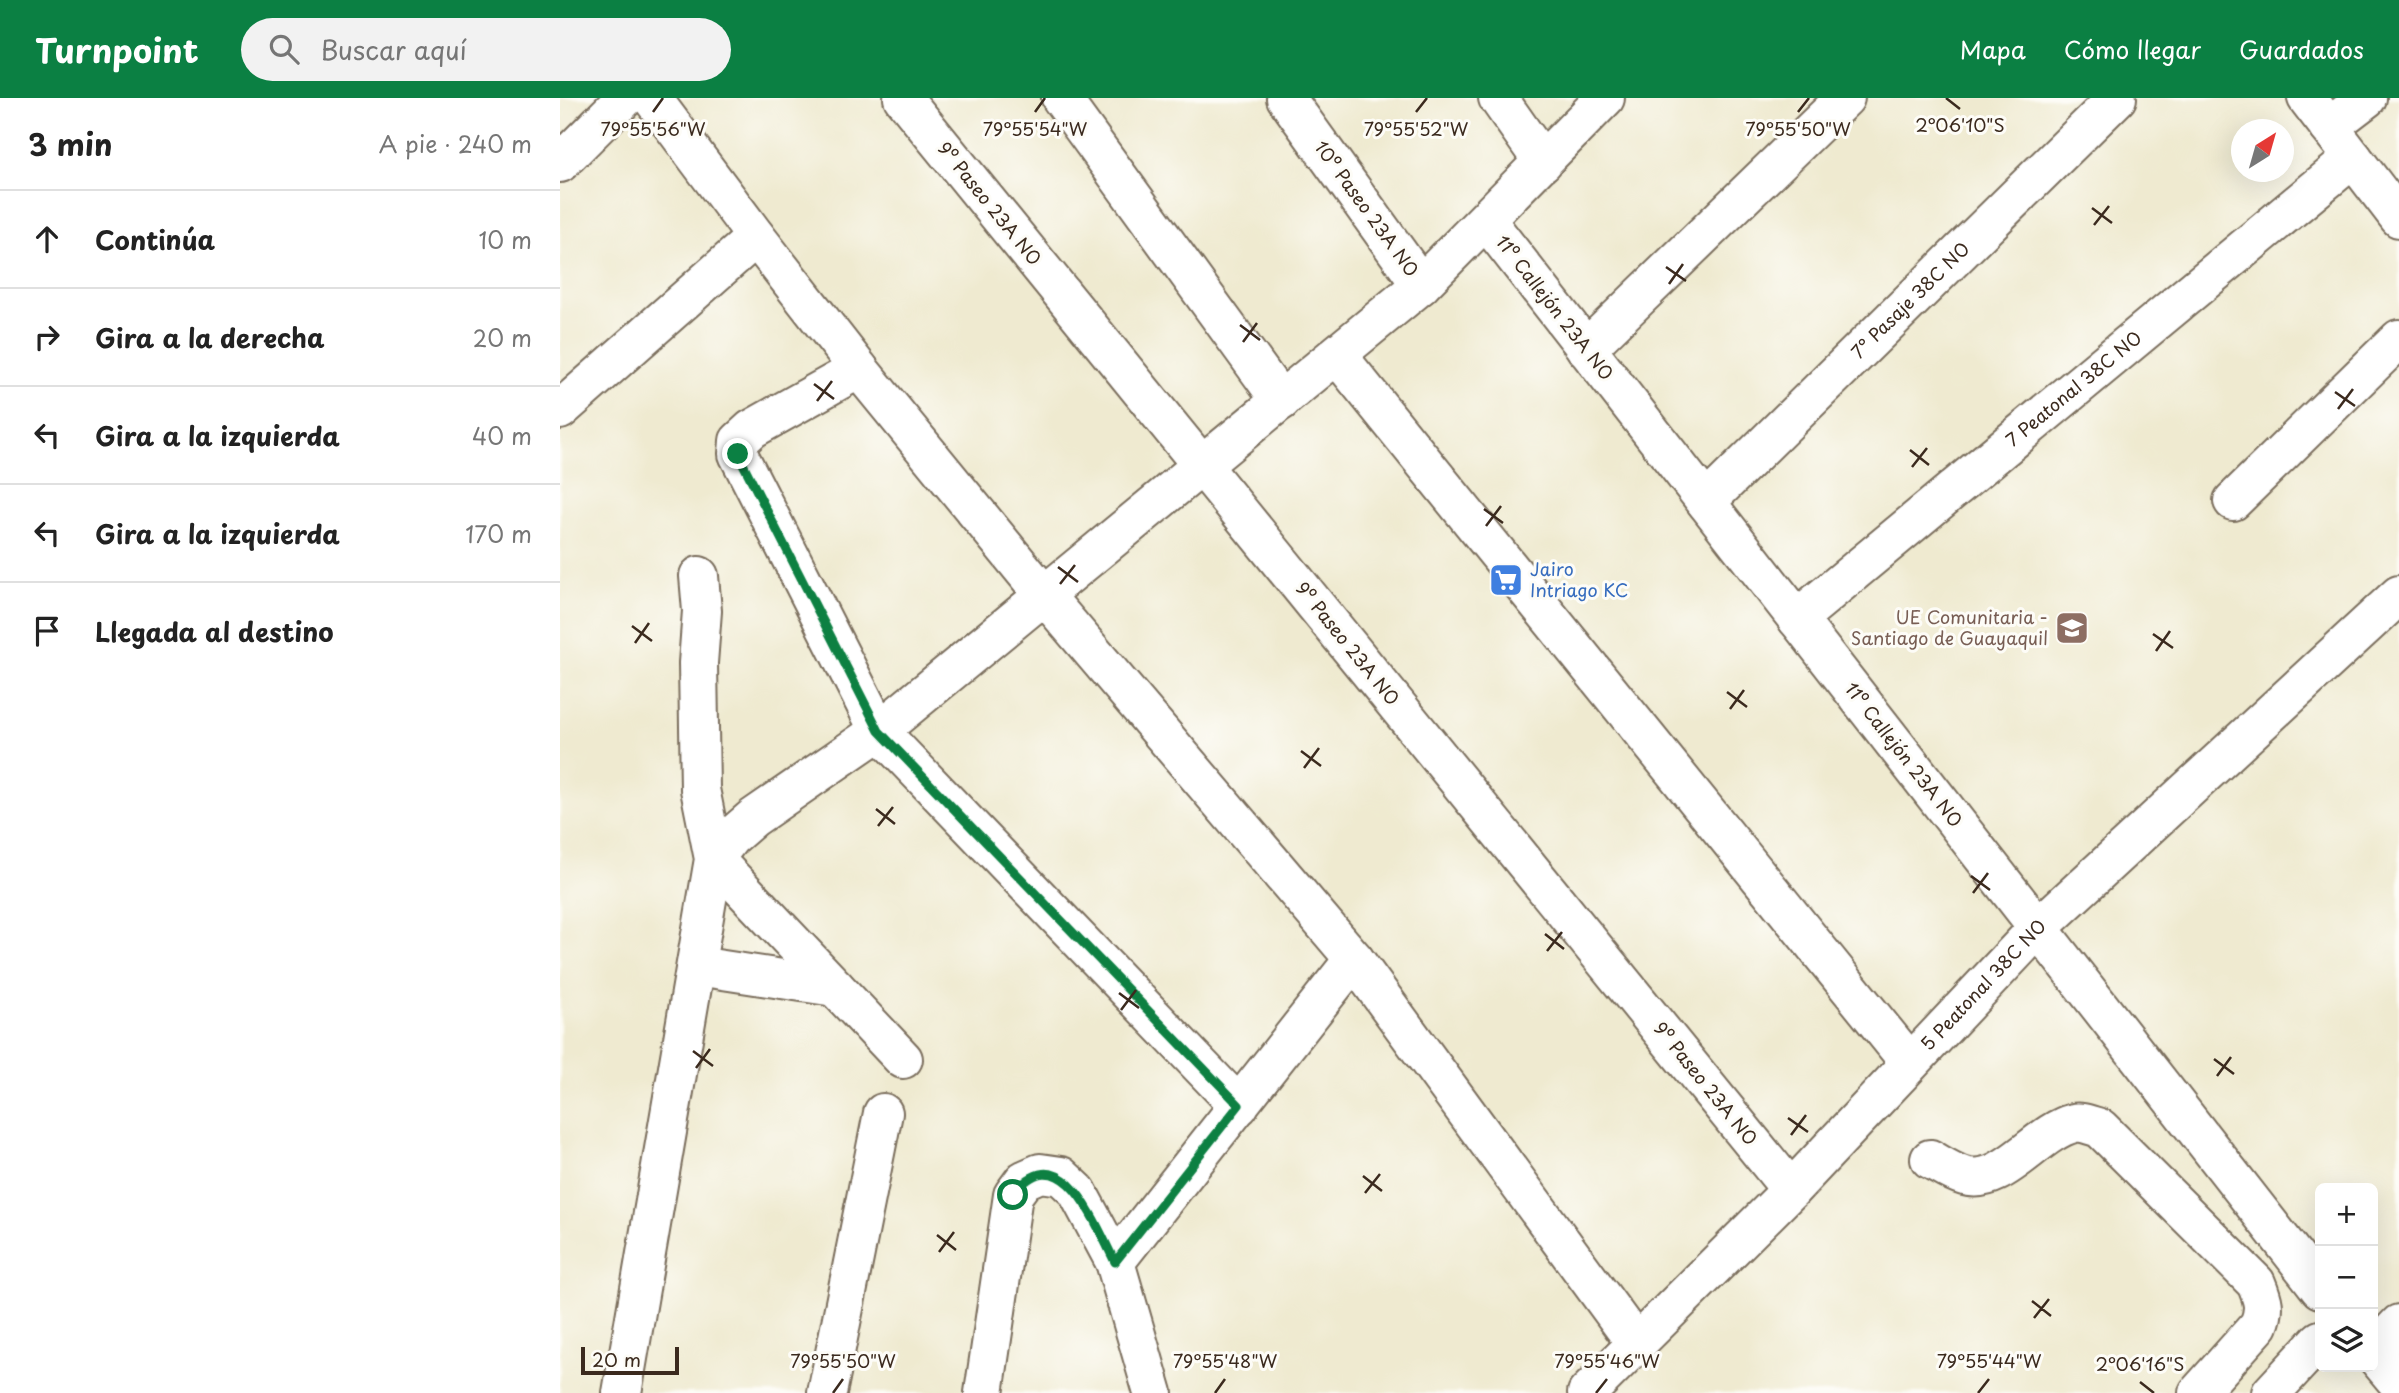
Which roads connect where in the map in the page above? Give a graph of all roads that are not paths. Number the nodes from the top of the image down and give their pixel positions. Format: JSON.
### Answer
{"nodes":[{"id":1,"x":625,"y":98,"type":"edge"},
{"id":2,"x":652,"y":98,"type":"edge"},
{"id":3,"x":903,"y":98,"type":"edge"},
{"id":4,"x":1061,"y":98,"type":"edge"},
{"id":5,"x":1286,"y":98,"type":"edge"},
{"id":6,"x":1497,"y":98,"type":"edge"},
{"id":7,"x":1605,"y":98,"type":"edge"},
{"id":8,"x":1844,"y":98,"type":"edge"},
{"id":9,"x":2117,"y":98,"type":"edge"},
{"id":10,"x":2367,"y":98,"type":"edge"},
{"id":11,"x":2318,"y":113,"type":"edge"},
{"id":12,"x":2353,"y":158,"type":"junction"},
{"id":13,"x":560,"y":163,"type":"edge"},
{"id":14,"x":1543,"y":163,"type":"junction"},
{"id":15,"x":2399,"y":218,"type":"edge"},
{"id":16,"x":1486,"y":220,"type":"junction"},
{"id":17,"x":756,"y":237,"type":"junction"},
{"id":18,"x":1422,"y":285,"type":"junction"},
{"id":19,"x":2399,"y":339,"type":"edge"},
{"id":20,"x":1586,"y":349,"type":"junction"},
{"id":21,"x":1337,"y":355,"type":"junction"},
{"id":22,"x":859,"y":369,"type":"junction"},
{"id":23,"x":1281,"y":401,"type":"junction"},
{"id":24,"x":560,"y":410,"type":"edge"},
{"id":25,"x":1202,"y":466,"type":"junction"},
{"id":26,"x":2233,"y":501,"type":"dead end"},
{"id":27,"x":1706,"y":502,"type":"junction"},
{"id":28,"x":699,"y":576,"type":"dead end"},
{"id":29,"x":1044,"y":595,"type":"junction"},
{"id":30,"x":2399,"y":595,"type":"edge"},
{"id":31,"x":1797,"y":619,"type":"junction"},
{"id":32,"x":879,"y":731,"type":"junction"},
{"id":33,"x":714,"y":859,"type":"junction"},
{"id":34,"x":2038,"y":928,"type":"junction"},
{"id":35,"x":1354,"y":959,"type":"junction"},
{"id":36,"x":697,"y":966,"type":"junction"},
{"id":37,"x":835,"y":987,"type":"junction"},
{"id":38,"x":903,"y":1059,"type":"dead end"},
{"id":39,"x":1910,"y":1063,"type":"junction"},
{"id":40,"x":1239,"y":1105,"type":"junction"},
{"id":41,"x":883,"y":1113,"type":"dead end"},
{"id":42,"x":1930,"y":1159,"type":"dead end"},
{"id":43,"x":1791,"y":1190,"type":"junction"},
{"id":44,"x":1115,"y":1262,"type":"junction"},
{"id":45,"x":2315,"y":1283,"type":"edge"},
{"id":46,"x":2399,"y":1324,"type":"edge"},
{"id":47,"x":1637,"y":1345,"type":"junction"},
{"id":48,"x":2315,"y":1345,"type":"edge"},
{"id":49,"x":2378,"y":1347,"type":"edge"},
{"id":50,"x":2378,"y":1358,"type":"edge"},
{"id":51,"x":2399,"y":1384,"type":"edge"},
{"id":52,"x":622,"y":1393,"type":"edge"},
{"id":53,"x":827,"y":1393,"type":"edge"},
{"id":54,"x":984,"y":1393,"type":"edge"},
{"id":55,"x":1153,"y":1393,"type":"edge"},
{"id":56,"x":1587,"y":1393,"type":"edge"},
{"id":57,"x":2198,"y":1393,"type":"edge"},
{"id":58,"x":2271,"y":1393,"type":"edge"}],
"edges":[{"from":1,"to":13,"type":"street"},
{"from":2,"to":17,"type":"street"},
{"from":3,"to":25,"type":"street","name":"9º Paseo 23A NO"},
{"from":4,"to":23,"type":"street"},
{"from":5,"to":18,"type":"street","name":"10º Paseo 23A NO"},
{"from":6,"to":14,"type":"street"},
{"from":7,"to":14,"type":"street"},
{"from":8,"to":20,"type":"street"},
{"from":9,"to":27,"type":"street","name":"7° Pasaje 38C NO"},
{"from":10,"to":11,"type":"street"},
{"from":11,"to":12,"type":"street"},
{"from":12,"to":15,"type":"street"},
{"from":12,"to":31,"type":"street","name":"7 Peatonal 38C NO"},
{"from":14,"to":16,"type":"street"},
{"from":16,"to":18,"type":"street"},
{"from":16,"to":20,"type":"street","name":"11º Callejón 23A NO"},
{"from":17,"to":22,"type":"street"},
{"from":17,"to":24,"type":"street"},
{"from":18,"to":21,"type":"street"},
{"from":19,"to":26,"type":"street"},
{"from":20,"to":27,"type":"street","name":"11º Callejón 23A NO"},
{"from":21,"to":23,"type":"street"},
{"from":21,"to":39,"type":"street"},
{"from":22,"to":29,"type":"street"},
{"from":22,"to":32,"type":"street"},
{"from":23,"to":25,"type":"street"},
{"from":25,"to":29,"type":"street"},
{"from":25,"to":43,"type":"street","name":"9º Paseo 23A NO"},
{"from":27,"to":31,"type":"street","name":"11º Callejón 23A NO"},
{"from":28,"to":33,"type":"street"},
{"from":29,"to":32,"type":"street"},
{"from":29,"to":35,"type":"street"},
{"from":30,"to":34,"type":"street","name":"5 Peatonal 38C NO"},
{"from":31,"to":34,"type":"street","name":"11º Callejón 23A NO"},
{"from":32,"to":33,"type":"street"},
{"from":32,"to":40,"type":"street"},
{"from":33,"to":36,"type":"street"},
{"from":33,"to":37,"type":"street"},
{"from":34,"to":39,"type":"street","name":"5 Peatonal 38C NO"},
{"from":34,"to":45,"type":"street","name":"11º Callejón 23A NO"},
{"from":35,"to":40,"type":"street"},
{"from":35,"to":47,"type":"street"},
{"from":36,"to":37,"type":"street"},
{"from":36,"to":52,"type":"street"},
{"from":37,"to":38,"type":"street"},
{"from":39,"to":43,"type":"street","name":"5 Peatonal 38C NO"},
{"from":40,"to":44,"type":"street"},
{"from":41,"to":53,"type":"street"},
{"from":42,"to":57,"type":"street"},
{"from":43,"to":47,"type":"street","name":"5 Peatonal 38C NO"},
{"from":44,"to":54,"type":"street"},
{"from":44,"to":55,"type":"street"},
{"from":46,"to":49,"type":"street"},
{"from":47,"to":56,"type":"street","name":"5 Peatonal 38C NO"},
{"from":48,"to":58,"type":"street"},
{"from":50,"to":51,"type":"street"}]}
